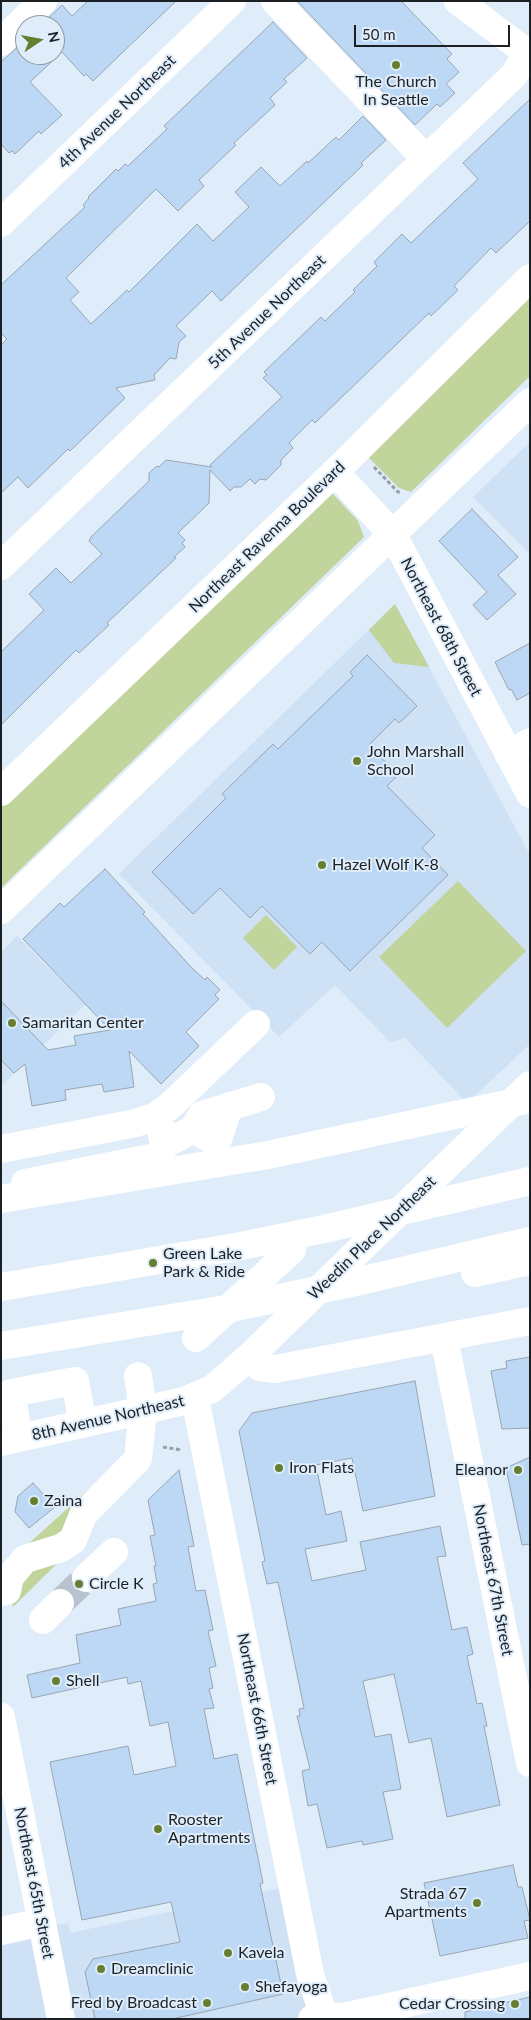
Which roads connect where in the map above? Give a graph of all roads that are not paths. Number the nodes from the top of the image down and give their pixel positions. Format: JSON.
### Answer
{"nodes":[{"id":1,"x":43,"y":1,"type":"edge"},
{"id":2,"x":232,"y":1,"type":"edge"},
{"id":3,"x":275,"y":1,"type":"edge"},
{"id":4,"x":458,"y":1,"type":"edge"},
{"id":5,"x":1,"y":42,"type":"edge"},
{"id":6,"x":528,"y":54,"type":"edge"},
{"id":7,"x":426,"y":159,"type":"junction"},
{"id":8,"x":1,"y":224,"type":"edge"},
{"id":9,"x":530,"y":278,"type":"edge"},
{"id":10,"x":530,"y":402,"type":"edge"},
{"id":11,"x":335,"y":472,"type":"junction"},
{"id":12,"x":393,"y":534,"type":"junction"},
{"id":13,"x":1,"y":566,"type":"edge"},
{"id":14,"x":519,"y":748,"type":"edge"},
{"id":15,"x":1,"y":792,"type":"edge"},
{"id":16,"x":530,"y":794,"type":"edge"},
{"id":17,"x":1,"y":910,"type":"edge"},
{"id":18,"x":256,"y":1024,"type":"dead end"},
{"id":19,"x":201,"y":1077,"type":"junction"},
{"id":20,"x":530,"y":1085,"type":"edge"},
{"id":21,"x":261,"y":1097,"type":"dead end"},
{"id":22,"x":530,"y":1099,"type":"edge"},
{"id":23,"x":229,"y":1106,"type":"junction"},
{"id":24,"x":154,"y":1117,"type":"junction"},
{"id":25,"x":93,"y":1131,"type":"junction"},
{"id":26,"x":1,"y":1149,"type":"edge"},
{"id":27,"x":162,"y":1151,"type":"junction"},
{"id":28,"x":100,"y":1167,"type":"junction"},
{"id":29,"x":530,"y":1175,"type":"edge"},
{"id":30,"x":530,"y":1181,"type":"edge"},
{"id":31,"x":1,"y":1188,"type":"edge"},
{"id":32,"x":499,"y":1189,"type":"junction"},
{"id":33,"x":1,"y":1199,"type":"edge"},
{"id":34,"x":530,"y":1241,"type":"edge"},
{"id":35,"x":292,"y":1250,"type":"dead end"},
{"id":36,"x":530,"y":1261,"type":"edge"},
{"id":37,"x":369,"y":1279,"type":"junction"},
{"id":38,"x":1,"y":1287,"type":"edge"},
{"id":39,"x":530,"y":1321,"type":"edge"},
{"id":40,"x":279,"y":1328,"type":"junction"},
{"id":41,"x":196,"y":1338,"type":"dead end"},
{"id":42,"x":444,"y":1338,"type":"junction"},
{"id":43,"x":1,"y":1346,"type":"edge"},
{"id":44,"x":248,"y":1358,"type":"junction"},
{"id":45,"x":332,"y":1358,"type":"junction"},
{"id":46,"x":138,"y":1376,"type":"dead end"},
{"id":47,"x":204,"y":1394,"type":"junction"},
{"id":48,"x":143,"y":1410,"type":"junction"},
{"id":49,"x":83,"y":1424,"type":"junction"},
{"id":50,"x":10,"y":1440,"type":"edge"},
{"id":51,"x":114,"y":1552,"type":"dead end"},
{"id":52,"x":86,"y":1578,"type":"tunnel mouth"},
{"id":53,"x":4,"y":1592,"type":"edge"},
{"id":54,"x":1,"y":1717,"type":"edge"},
{"id":55,"x":530,"y":1763,"type":"edge"},
{"id":56,"x":6,"y":1766,"type":"edge"},
{"id":57,"x":42,"y":1922,"type":"junction"},
{"id":58,"x":1,"y":1931,"type":"edge"},
{"id":59,"x":530,"y":1976,"type":"edge"},
{"id":60,"x":321,"y":2018,"type":"edge"},
{"id":61,"x":61,"y":2019,"type":"edge"}],
"edges":[{"from":1,"to":5,"type":"main road"},
{"from":2,"to":8,"type":"main road","name":"4th Avenue Northeast"},
{"from":3,"to":7,"type":"main road"},
{"from":4,"to":6,"type":"main road"},
{"from":6,"to":7,"type":"main road","name":"5th Avenue Northeast"},
{"from":7,"to":13,"type":"main road","name":"5th Avenue Northeast"},
{"from":9,"to":11,"type":"main road","name":"Northeast Ravenna Boulevard"},
{"from":10,"to":12,"type":"main road"},
{"from":11,"to":12,"type":"main road","name":"Northeast 68th Street"},
{"from":11,"to":15,"type":"main road","name":"Northeast Ravenna Boulevard"},
{"from":12,"to":14,"type":"main road","name":"Northeast 68th Street"},
{"from":12,"to":17,"type":"main road"},
{"from":14,"to":16,"type":"main road","name":"Northeast 68th Street"},
{"from":18,"to":19,"type":"main road"},
{"from":19,"to":23,"type":"main road"},
{"from":19,"to":24,"type":"main road"},
{"from":20,"to":40,"type":"main road","name":"Weedin Place Northeast"},
{"from":21,"to":23,"type":"main road"},
{"from":22,"to":33,"type":"main road"},
{"from":23,"to":27,"type":"main road"},
{"from":24,"to":25,"type":"main road"},
{"from":24,"to":27,"type":"main road"},
{"from":25,"to":26,"type":"main road"},
{"from":25,"to":28,"type":"main road"},
{"from":27,"to":28,"type":"main road"},
{"from":28,"to":31,"type":"main road"},
{"from":29,"to":32,"type":"main road"},
{"from":30,"to":32,"type":"main road"},
{"from":32,"to":38,"type":"main road"},
{"from":34,"to":37,"type":"main road"},
{"from":35,"to":41,"type":"main road"},
{"from":36,"to":37,"type":"main road"},
{"from":37,"to":43,"type":"main road"},
{"from":39,"to":42,"type":"main road"},
{"from":40,"to":44,"type":"main road","name":"Weedin Place Northeast"},
{"from":40,"to":45,"type":"main road"},
{"from":42,"to":45,"type":"main road"},
{"from":42,"to":55,"type":"main road","name":"Northeast 67th Street"},
{"from":44,"to":45,"type":"main road"},
{"from":44,"to":47,"type":"main road","name":"Weedin Place Northeast"},
{"from":46,"to":48,"type":"main road"},
{"from":47,"to":48,"type":"main road","name":"8th Avenue Northeast"},
{"from":47,"to":60,"type":"main road","name":"Northeast 66th Street"},
{"from":48,"to":49,"type":"main road","name":"8th Avenue Northeast"},
{"from":48,"to":53,"type":"main road"},
{"from":49,"to":50,"type":"main road","name":"8th Avenue Northeast"},
{"from":49,"to":50,"type":"main road"},
{"from":51,"to":52,"type":"main road"},
{"from":54,"to":56,"type":"main road","name":"Northeast 65th Street"},
{"from":56,"to":57,"type":"main road","name":"Northeast 65th Street"},
{"from":57,"to":58,"type":"main road"},
{"from":57,"to":61,"type":"main road","name":"Northeast 65th Street"},
{"from":59,"to":60,"type":"main road"}]}
